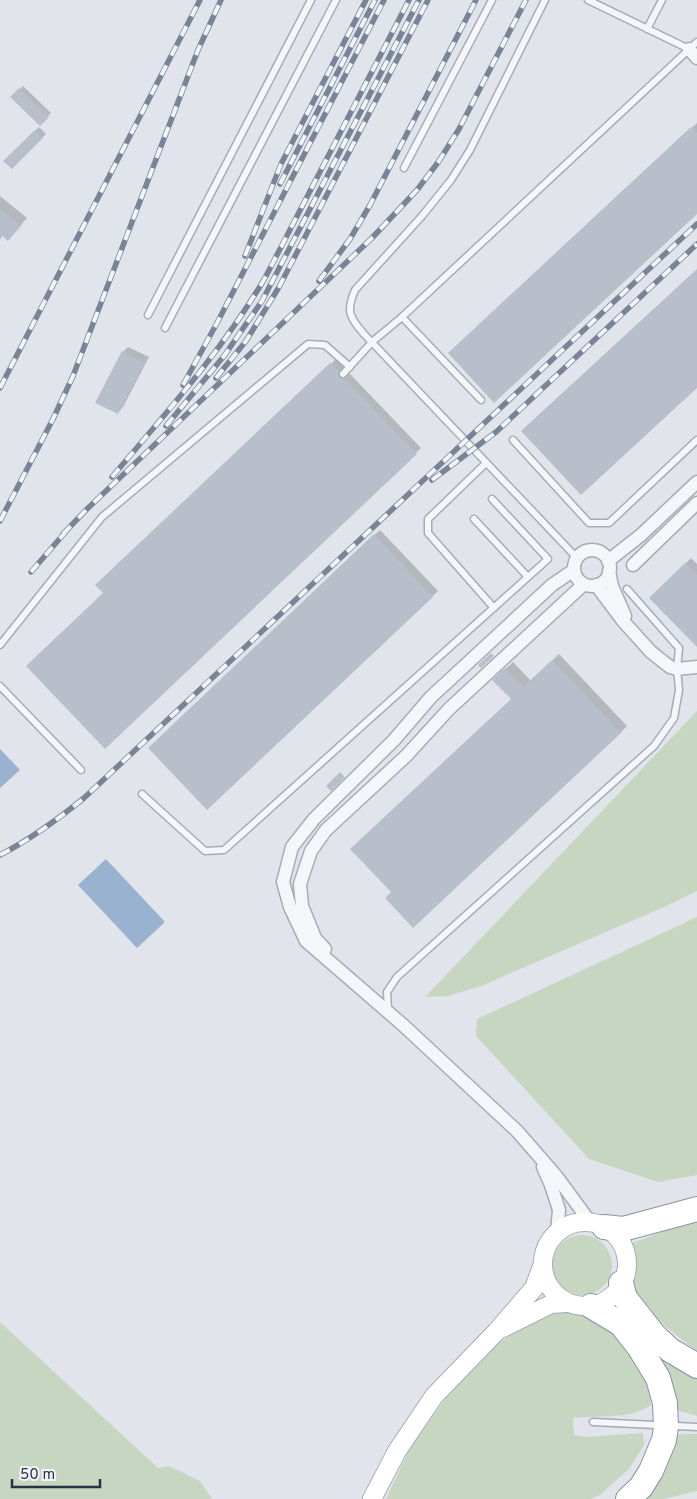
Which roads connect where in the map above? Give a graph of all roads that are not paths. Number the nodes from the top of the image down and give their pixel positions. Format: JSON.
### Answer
{"nodes":[{"id":1,"x":311,"y":0,"type":"edge"},
{"id":2,"x":336,"y":0,"type":"edge"},
{"id":3,"x":492,"y":0,"type":"edge"},
{"id":4,"x":545,"y":0,"type":"edge"},
{"id":5,"x":588,"y":0,"type":"edge"},
{"id":6,"x":662,"y":0,"type":"edge"},
{"id":7,"x":647,"y":29,"type":"junction"},
{"id":8,"x":694,"y":50,"type":"edge"},
{"id":9,"x":404,"y":168,"type":"dead end"},
{"id":10,"x":148,"y":314,"type":"dead end"},
{"id":11,"x":402,"y":317,"type":"junction"},
{"id":12,"x":165,"y":328,"type":"dead end"},
{"id":13,"x":372,"y":342,"type":"junction"},
{"id":14,"x":350,"y":367,"type":"junction"},
{"id":15,"x":343,"y":374,"type":"dead end"},
{"id":16,"x":481,"y":400,"type":"dead end"},
{"id":17,"x":513,"y":440,"type":"dead end"},
{"id":18,"x":697,"y":440,"type":"edge"},
{"id":19,"x":486,"y":463,"type":"junction"},
{"id":20,"x":697,"y":482,"type":"edge"},
{"id":21,"x":492,"y":500,"type":"dead end"},
{"id":22,"x":697,"y":503,"type":"edge"},
{"id":23,"x":474,"y":518,"type":"dead end"},
{"id":24,"x":576,"y":564,"type":"junction"},
{"id":25,"x":633,"y":565,"type":"dead end"},
{"id":26,"x":608,"y":566,"type":"junction"},
{"id":27,"x":528,"y":577,"type":"junction"},
{"id":28,"x":590,"y":585,"type":"junction"},
{"id":29,"x":627,"y":589,"type":"dead end"},
{"id":30,"x":494,"y":608,"type":"junction"},
{"id":31,"x":636,"y":636,"type":"junction"},
{"id":32,"x":0,"y":645,"type":"edge"},
{"id":33,"x":697,"y":667,"type":"edge"},
{"id":34,"x":676,"y":669,"type":"junction"},
{"id":35,"x":0,"y":686,"type":"edge"},
{"id":36,"x":81,"y":770,"type":"dead end"},
{"id":37,"x":142,"y":794,"type":"dead end"},
{"id":38,"x":344,"y":973,"type":"junction"},
{"id":39,"x":388,"y":1012,"type":"junction"},
{"id":40,"x":538,"y":1156,"type":"junction"},
{"id":41,"x":697,"y":1209,"type":"edge"},
{"id":42,"x":597,"y":1225,"type":"junction"},
{"id":43,"x":557,"y":1232,"type":"junction"},
{"id":44,"x":543,"y":1264,"type":"junction"},
{"id":45,"x":621,"y":1283,"type":"junction"},
{"id":46,"x":567,"y":1303,"type":"junction"},
{"id":47,"x":591,"y":1306,"type":"junction"},
{"id":48,"x":496,"y":1332,"type":"junction"},
{"id":49,"x":697,"y":1366,"type":"edge"},
{"id":50,"x":594,"y":1422,"type":"dead end"},
{"id":51,"x":666,"y":1426,"type":"junction"},
{"id":52,"x":697,"y":1427,"type":"edge"},
{"id":53,"x":372,"y":1499,"type":"edge"},
{"id":54,"x":628,"y":1499,"type":"edge"}],
"edges":[{"from":1,"to":10,"type":"lane"},
{"from":2,"to":12,"type":"lane"},
{"from":3,"to":9,"type":"lane"},
{"from":4,"to":13,"type":"lane"},
{"from":5,"to":7,"type":"lane"},
{"from":6,"to":7,"type":"lane"},
{"from":7,"to":8,"type":"lane"},
{"from":8,"to":11,"type":"lane"},
{"from":11,"to":13,"type":"lane"},
{"from":11,"to":16,"type":"lane"},
{"from":13,"to":14,"type":"lane"},
{"from":13,"to":19,"type":"lane"},
{"from":14,"to":15,"type":"lane"},
{"from":14,"to":32,"type":"lane"},
{"from":17,"to":18,"type":"lane"},
{"from":19,"to":24,"type":"lane"},
{"from":19,"to":30,"type":"lane"},
{"from":20,"to":26,"type":"street"},
{"from":21,"to":27,"type":"lane"},
{"from":22,"to":25,"type":"street"},
{"from":23,"to":27,"type":"lane"},
{"from":24,"to":26,"type":"street"},
{"from":24,"to":28,"type":"street"},
{"from":24,"to":38,"type":"street"},
{"from":26,"to":28,"type":"street"},
{"from":26,"to":31,"type":"street"},
{"from":27,"to":30,"type":"lane"},
{"from":28,"to":31,"type":"street"},
{"from":28,"to":38,"type":"street"},
{"from":29,"to":34,"type":"lane"},
{"from":30,"to":37,"type":"lane"},
{"from":31,"to":34,"type":"street"},
{"from":33,"to":34,"type":"street"},
{"from":34,"to":39,"type":"lane"},
{"from":35,"to":36,"type":"lane"},
{"from":38,"to":39,"type":"street"},
{"from":39,"to":40,"type":"street"},
{"from":40,"to":42,"type":"street"},
{"from":40,"to":43,"type":"street"},
{"from":41,"to":42,"type":"highway"},
{"from":42,"to":43,"type":"street"},
{"from":42,"to":45,"type":"street"},
{"from":43,"to":44,"type":"street"},
{"from":44,"to":46,"type":"street"},
{"from":44,"to":48,"type":"street"},
{"from":45,"to":47,"type":"street"},
{"from":45,"to":49,"type":"highway"},
{"from":46,"to":47,"type":"street"},
{"from":46,"to":48,"type":"street"},
{"from":47,"to":51,"type":"highway"},
{"from":48,"to":53,"type":"street"},
{"from":50,"to":51,"type":"lane"},
{"from":51,"to":52,"type":"lane"},
{"from":51,"to":54,"type":"highway"}]}
